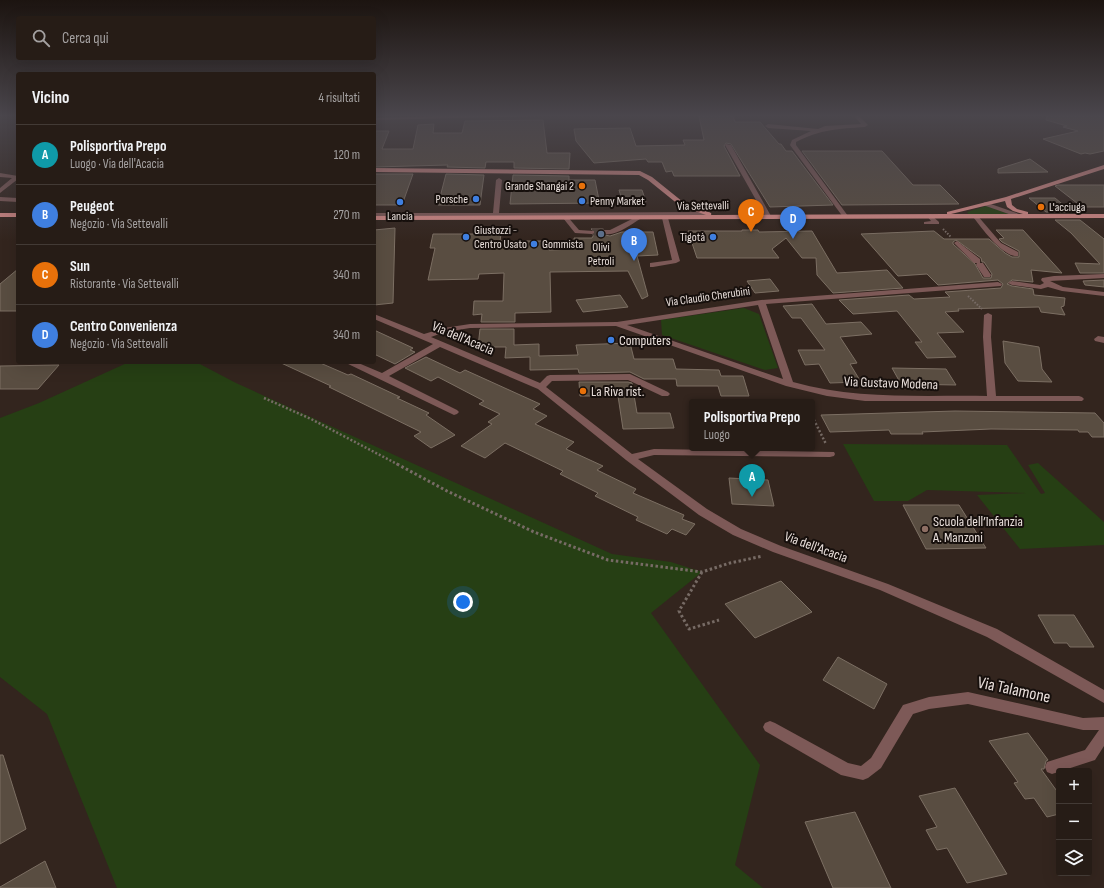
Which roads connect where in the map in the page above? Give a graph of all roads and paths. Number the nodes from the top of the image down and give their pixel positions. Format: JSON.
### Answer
{"nodes":[{"id":1,"x":735,"y":157,"type":"edge"},
{"id":2,"x":802,"y":157,"type":"edge"},
{"id":3,"x":1104,"y":167,"type":"edge"},
{"id":4,"x":376,"y":170,"type":"edge"},
{"id":5,"x":0,"y":175,"type":"edge"},
{"id":6,"x":499,"y":180,"type":"dead end"},
{"id":7,"x":0,"y":191,"type":"edge"},
{"id":8,"x":1008,"y":198,"type":"junction"},
{"id":9,"x":0,"y":199,"type":"edge"},
{"id":10,"x":16,"y":200,"type":"edge"},
{"id":11,"x":0,"y":202,"type":"edge"},
{"id":12,"x":678,"y":202,"type":"junction"},
{"id":13,"x":16,"y":203,"type":"edge"},
{"id":14,"x":985,"y":204,"type":"junction"},
{"id":15,"x":961,"y":210,"type":"junction"},
{"id":16,"x":376,"y":214,"type":"edge"},
{"id":17,"x":496,"y":214,"type":"junction"},
{"id":18,"x":675,"y":214,"type":"junction"},
{"id":19,"x":709,"y":214,"type":"junction"},
{"id":20,"x":0,"y":215,"type":"edge"},
{"id":21,"x":16,"y":215,"type":"edge"},
{"id":22,"x":1041,"y":215,"type":"junction"},
{"id":23,"x":768,"y":216,"type":"junction"},
{"id":24,"x":845,"y":216,"type":"junction"},
{"id":25,"x":915,"y":216,"type":"junction"},
{"id":26,"x":930,"y":216,"type":"junction"},
{"id":27,"x":971,"y":216,"type":"junction"},
{"id":28,"x":1020,"y":216,"type":"junction"},
{"id":29,"x":1104,"y":216,"type":"edge"},
{"id":30,"x":724,"y":217,"type":"junction"},
{"id":31,"x":376,"y":218,"type":"edge"},
{"id":32,"x":566,"y":218,"type":"junction"},
{"id":33,"x":638,"y":218,"type":"junction"},
{"id":34,"x":665,"y":218,"type":"junction"},
{"id":35,"x":0,"y":220,"type":"edge"},
{"id":36,"x":16,"y":220,"type":"edge"},
{"id":37,"x":926,"y":223,"type":"dead end"},
{"id":38,"x":937,"y":223,"type":"junction"},
{"id":39,"x":592,"y":232,"type":"tunnel mouth"},
{"id":40,"x":604,"y":232,"type":"tunnel mouth"},
{"id":41,"x":957,"y":243,"type":"joint"},
{"id":42,"x":1015,"y":254,"type":"dead end"},
{"id":43,"x":653,"y":265,"type":"dead end"},
{"id":44,"x":1104,"y":276,"type":"edge"},
{"id":45,"x":1012,"y":284,"type":"dead end"},
{"id":46,"x":1048,"y":284,"type":"junction"},
{"id":47,"x":1104,"y":294,"type":"edge"},
{"id":48,"x":967,"y":295,"type":"dead end"},
{"id":49,"x":761,"y":302,"type":"junction"},
{"id":50,"x":988,"y":315,"type":"joint"},
{"id":51,"x":376,"y":317,"type":"edge"},
{"id":52,"x":617,"y":324,"type":"junction"},
{"id":53,"x":423,"y":337,"type":"junction"},
{"id":54,"x":440,"y":344,"type":"junction"},
{"id":55,"x":353,"y":364,"type":"edge"},
{"id":56,"x":382,"y":376,"type":"junction"},
{"id":57,"x":789,"y":384,"type":"junction"},
{"id":58,"x":541,"y":387,"type":"junction"},
{"id":59,"x":664,"y":394,"type":"dead end"},
{"id":60,"x":264,"y":398,"type":"dead end"},
{"id":61,"x":992,"y":398,"type":"junction"},
{"id":62,"x":1079,"y":399,"type":"dead end"},
{"id":63,"x":454,"y":412,"type":"dead end"},
{"id":64,"x":815,"y":422,"type":"edge"},
{"id":65,"x":820,"y":432,"type":"dead end"},
{"id":66,"x":699,"y":451,"type":"edge"},
{"id":67,"x":830,"y":454,"type":"dead end"},
{"id":68,"x":630,"y":458,"type":"junction"},
{"id":69,"x":777,"y":549,"type":"junction"},
{"id":70,"x":702,"y":572,"type":"junction"},
{"id":71,"x":719,"y":620,"type":"dead end"},
{"id":72,"x":1104,"y":697,"type":"edge"},
{"id":73,"x":1104,"y":723,"type":"edge"},
{"id":74,"x":770,"y":727,"type":"dead end"},
{"id":75,"x":1104,"y":734,"type":"edge"},
{"id":76,"x":1052,"y":767,"type":"dead end"}],
"edges":[{"from":1,"to":23,"type":"street"},
{"from":2,"to":24,"type":"street"},
{"from":3,"to":8,"type":"main road"},
{"from":4,"to":12,"type":"main road"},
{"from":5,"to":7,"type":"street"},
{"from":6,"to":17,"type":"street"},
{"from":8,"to":14,"type":"main road"},
{"from":8,"to":22,"type":"main road"},
{"from":9,"to":10,"type":"street"},
{"from":11,"to":13,"type":"street"},
{"from":12,"to":18,"type":"main road"},
{"from":12,"to":19,"type":"main road"},
{"from":14,"to":15,"type":"main road"},
{"from":14,"to":28,"type":"street"},
{"from":15,"to":25,"type":"main road"},
{"from":15,"to":27,"type":"street"},
{"from":16,"to":17,"type":"street","name":"Via Settevalli"},
{"from":17,"to":18,"type":"street","name":"Via Settevalli"},
{"from":18,"to":19,"type":"street","name":"Via Settevalli"},
{"from":18,"to":34,"type":"main road"},
{"from":19,"to":30,"type":"main road"},
{"from":20,"to":21,"type":"main road"},
{"from":22,"to":28,"type":"main road","name":"Via Settevalli"},
{"from":22,"to":29,"type":"main road","name":"Via Settevalli"},
{"from":23,"to":24,"type":"main road","name":"Via Settevalli"},
{"from":23,"to":30,"type":"main road","name":"Via Settevalli"},
{"from":24,"to":25,"type":"main road","name":"Via Settevalli"},
{"from":25,"to":26,"type":"main road","name":"Via Settevalli"},
{"from":26,"to":27,"type":"main road","name":"Via Settevalli"},
{"from":26,"to":38,"type":"street"},
{"from":27,"to":28,"type":"main road","name":"Via Settevalli"},
{"from":27,"to":42,"type":"street"},
{"from":30,"to":34,"type":"main road","name":"Via Settevalli"},
{"from":31,"to":32,"type":"main road","name":"Via Settevalli"},
{"from":32,"to":33,"type":"main road","name":"Via Settevalli"},
{"from":32,"to":39,"type":"street"},
{"from":33,"to":34,"type":"main road","name":"Via Settevalli"},
{"from":33,"to":40,"type":"street"},
{"from":34,"to":43,"type":"street"},
{"from":35,"to":36,"type":"main road"},
{"from":37,"to":38,"type":"street"},
{"from":38,"to":41,"type":"path"},
{"from":41,"to":49,"type":"street","name":"Via Claudio Cherubini"},
{"from":44,"to":46,"type":"street"},
{"from":45,"to":46,"type":"street"},
{"from":46,"to":47,"type":"street"},
{"from":48,"to":50,"type":"path"},
{"from":49,"to":52,"type":"street","name":"Via Claudio Cherubini"},
{"from":49,"to":57,"type":"street"},
{"from":50,"to":61,"type":"street"},
{"from":51,"to":53,"type":"street","name":"Via dell'Acacia"},
{"from":52,"to":53,"type":"street","name":"Via Claudio Cherubini"},
{"from":52,"to":57,"type":"street","name":"Via Gustavo Modena"},
{"from":53,"to":54,"type":"street","name":"Via dell'Acacia"},
{"from":54,"to":56,"type":"street"},
{"from":54,"to":58,"type":"street","name":"Via dell'Acacia"},
{"from":55,"to":56,"type":"street"},
{"from":56,"to":63,"type":"street"},
{"from":57,"to":61,"type":"street","name":"Via Gustavo Modena"},
{"from":58,"to":59,"type":"street"},
{"from":58,"to":68,"type":"street","name":"Via dell'Acacia"},
{"from":60,"to":70,"type":"path"},
{"from":61,"to":62,"type":"street","name":"Via Gustavo Modena"},
{"from":64,"to":65,"type":"path"},
{"from":66,"to":67,"type":"street"},
{"from":66,"to":68,"type":"street"},
{"from":68,"to":69,"type":"street","name":"Via dell'Acacia"},
{"from":69,"to":70,"type":"path"},
{"from":69,"to":72,"type":"street","name":"Via dell'Acacia"},
{"from":70,"to":71,"type":"path"},
{"from":73,"to":74,"type":"street","name":"Via Talamone"},
{"from":75,"to":76,"type":"street"}]}
